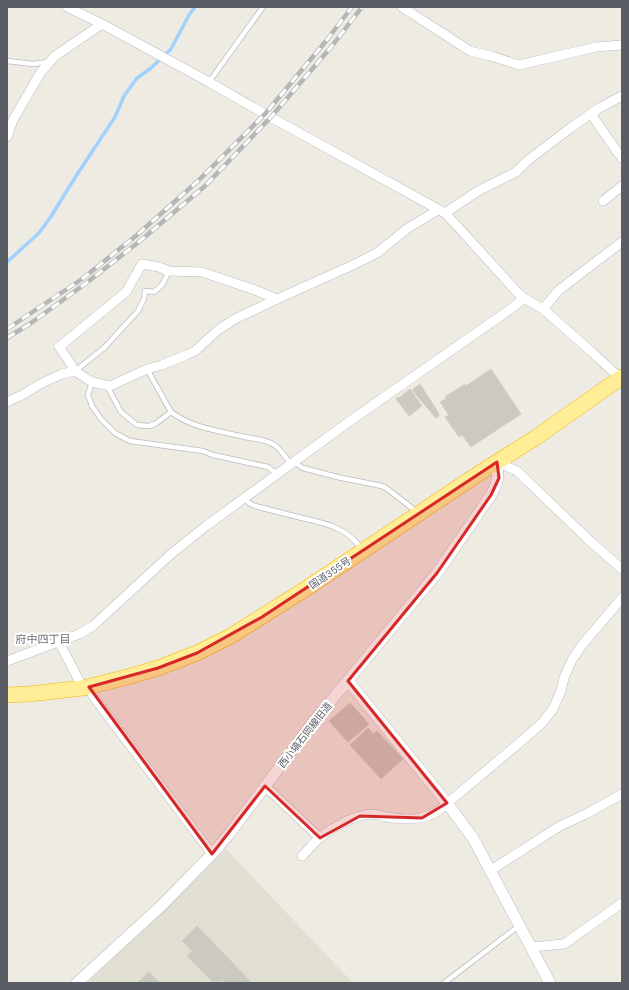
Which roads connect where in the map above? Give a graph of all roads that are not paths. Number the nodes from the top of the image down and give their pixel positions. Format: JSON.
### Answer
{"nodes":[{"id":1,"x":67,"y":7,"type":"edge"},
{"id":2,"x":263,"y":7,"type":"edge"},
{"id":3,"x":402,"y":7,"type":"edge"},
{"id":4,"x":102,"y":24,"type":"junction"},
{"id":5,"x":622,"y":45,"type":"edge"},
{"id":6,"x":7,"y":61,"type":"edge"},
{"id":7,"x":50,"y":62,"type":"junction"},
{"id":8,"x":209,"y":82,"type":"junction"},
{"id":9,"x":622,"y":96,"type":"edge"},
{"id":10,"x":591,"y":114,"type":"junction"},
{"id":11,"x":7,"y":137,"type":"edge"},
{"id":12,"x":622,"y":158,"type":"edge"},
{"id":13,"x":622,"y":186,"type":"edge"},
{"id":14,"x":603,"y":201,"type":"dead end"},
{"id":15,"x":442,"y":212,"type":"junction"},
{"id":16,"x":622,"y":242,"type":"edge"},
{"id":17,"x":169,"y":271,"type":"junction"},
{"id":18,"x":277,"y":298,"type":"junction"},
{"id":19,"x":524,"y":298,"type":"junction"},
{"id":20,"x":544,"y":309,"type":"junction"},
{"id":21,"x":147,"y":369,"type":"junction"},
{"id":22,"x":75,"y":371,"type":"junction"},
{"id":23,"x":621,"y":378,"type":"edge"},
{"id":24,"x":92,"y":382,"type":"junction"},
{"id":25,"x":106,"y":385,"type":"junction"},
{"id":26,"x":7,"y":402,"type":"edge"},
{"id":27,"x":171,"y":412,"type":"junction"},
{"id":28,"x":497,"y":462,"type":"junction"},
{"id":29,"x":293,"y":463,"type":"junction"},
{"id":30,"x":277,"y":474,"type":"junction"},
{"id":31,"x":244,"y":498,"type":"junction"},
{"id":32,"x":412,"y":508,"type":"dead end"},
{"id":33,"x":364,"y":551,"type":"junction"},
{"id":34,"x":622,"y":569,"type":"edge"},
{"id":35,"x":622,"y":598,"type":"edge"},
{"id":36,"x":59,"y":642,"type":"junction"},
{"id":37,"x":7,"y":661,"type":"edge"},
{"id":38,"x":348,"y":681,"type":"junction"},
{"id":39,"x":86,"y":688,"type":"junction"},
{"id":40,"x":7,"y":695,"type":"edge"},
{"id":41,"x":266,"y":786,"type":"junction"},
{"id":42,"x":622,"y":794,"type":"edge"},
{"id":43,"x":447,"y":803,"type":"junction"},
{"id":44,"x":320,"y":838,"type":"junction"},
{"id":45,"x":212,"y":854,"type":"junction"},
{"id":46,"x":302,"y":856,"type":"dead end"},
{"id":47,"x":490,"y":870,"type":"junction"},
{"id":48,"x":622,"y":903,"type":"edge"},
{"id":49,"x":520,"y":925,"type":"junction"},
{"id":50,"x":531,"y":947,"type":"junction"},
{"id":51,"x":77,"y":983,"type":"edge"},
{"id":52,"x":444,"y":983,"type":"edge"},
{"id":53,"x":550,"y":983,"type":"edge"}],
"edges":[{"from":1,"to":4,"type":"street"},
{"from":2,"to":8,"type":"lane"},
{"from":3,"to":5,"type":"street"},
{"from":4,"to":7,"type":"street"},
{"from":4,"to":8,"type":"street"},
{"from":6,"to":7,"type":"lane"},
{"from":7,"to":11,"type":"street"},
{"from":8,"to":15,"type":"street"},
{"from":9,"to":10,"type":"street"},
{"from":10,"to":12,"type":"street"},
{"from":10,"to":15,"type":"street"},
{"from":13,"to":14,"type":"street"},
{"from":15,"to":18,"type":"street"},
{"from":15,"to":19,"type":"street"},
{"from":16,"to":20,"type":"street"},
{"from":17,"to":18,"type":"street"},
{"from":17,"to":22,"type":"lane"},
{"from":17,"to":22,"type":"street"},
{"from":18,"to":21,"type":"street"},
{"from":19,"to":20,"type":"street"},
{"from":19,"to":29,"type":"street"},
{"from":20,"to":23,"type":"street"},
{"from":21,"to":25,"type":"street"},
{"from":21,"to":27,"type":"lane"},
{"from":22,"to":24,"type":"street"},
{"from":22,"to":26,"type":"street"},
{"from":23,"to":28,"type":"highway","name":"国道355号"},
{"from":24,"to":25,"type":"street"},
{"from":24,"to":30,"type":"lane"},
{"from":25,"to":27,"type":"lane"},
{"from":27,"to":29,"type":"lane"},
{"from":28,"to":33,"type":"highway","name":"国道355号"},
{"from":28,"to":34,"type":"street"},
{"from":28,"to":38,"type":"street","name":"西小塙石岡線旧道"},
{"from":29,"to":30,"type":"street"},
{"from":29,"to":32,"type":"lane"},
{"from":30,"to":31,"type":"street"},
{"from":31,"to":33,"type":"lane"},
{"from":31,"to":36,"type":"street"},
{"from":33,"to":39,"type":"highway","name":"国道355号"},
{"from":35,"to":43,"type":"street"},
{"from":36,"to":37,"type":"street"},
{"from":36,"to":39,"type":"street"},
{"from":38,"to":41,"type":"street","name":"西小塙石岡線旧道"},
{"from":38,"to":43,"type":"street"},
{"from":39,"to":40,"type":"highway","name":"国道355号"},
{"from":39,"to":45,"type":"street"},
{"from":41,"to":44,"type":"street"},
{"from":41,"to":45,"type":"street","name":"西小塙石岡線旧道"},
{"from":42,"to":47,"type":"street"},
{"from":43,"to":44,"type":"street"},
{"from":43,"to":47,"type":"street"},
{"from":44,"to":46,"type":"street"},
{"from":45,"to":51,"type":"street","name":"西小塙石岡線旧道"},
{"from":47,"to":49,"type":"street"},
{"from":48,"to":50,"type":"street"},
{"from":49,"to":50,"type":"street"},
{"from":49,"to":52,"type":"lane"},
{"from":50,"to":53,"type":"street"}]}
